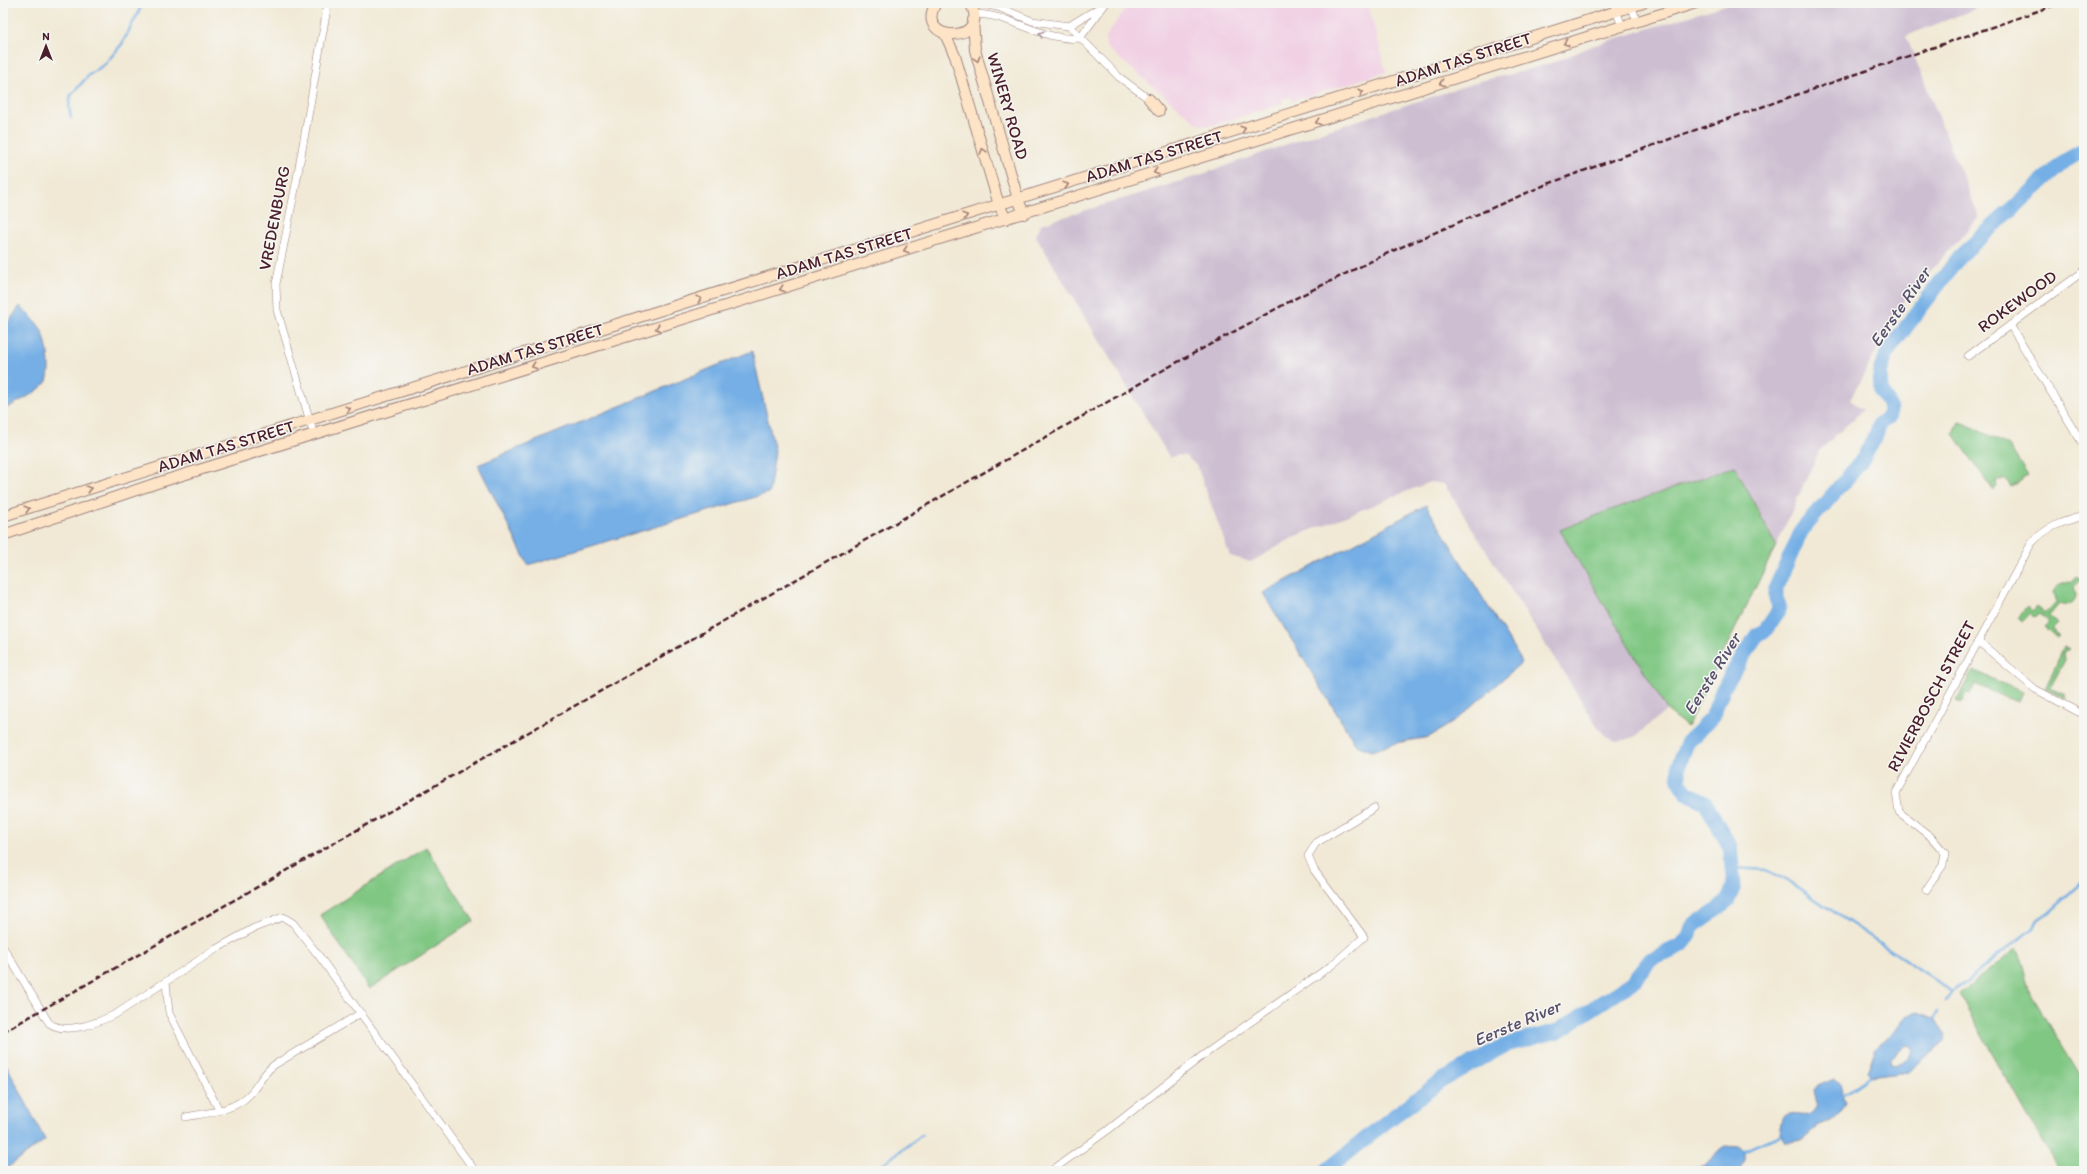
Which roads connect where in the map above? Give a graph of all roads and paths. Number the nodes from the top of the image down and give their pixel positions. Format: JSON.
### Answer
{"nodes":[{"id":1,"x":328,"y":3,"type":"edge"},
{"id":2,"x":970,"y":3,"type":"edge"},
{"id":3,"x":976,"y":3,"type":"edge"},
{"id":4,"x":1106,"y":3,"type":"edge"},
{"id":5,"x":1643,"y":3,"type":"edge"},
{"id":6,"x":1696,"y":3,"type":"edge"},
{"id":7,"x":934,"y":5,"type":"edge"},
{"id":8,"x":1631,"y":5,"type":"edge"},
{"id":9,"x":1617,"y":7,"type":"edge"},
{"id":10,"x":974,"y":17,"type":"junction"},
{"id":11,"x":1638,"y":21,"type":"junction"},
{"id":12,"x":1069,"y":26,"type":"junction"},
{"id":13,"x":1622,"y":26,"type":"junction"},
{"id":14,"x":945,"y":34,"type":"junction"},
{"id":15,"x":1080,"y":38,"type":"junction"},
{"id":16,"x":1149,"y":99,"type":"joint"},
{"id":17,"x":1159,"y":111,"type":"dead end"},
{"id":18,"x":1018,"y":199,"type":"junction"},
{"id":19,"x":1000,"y":205,"type":"junction"},
{"id":20,"x":1024,"y":214,"type":"junction"},
{"id":21,"x":1006,"y":220,"type":"junction"},
{"id":22,"x":2084,"y":271,"type":"edge"},
{"id":23,"x":2010,"y":325,"type":"junction"},
{"id":24,"x":1968,"y":356,"type":"dead end"},
{"id":25,"x":310,"y":420,"type":"junction"},
{"id":26,"x":314,"y":435,"type":"junction"},
{"id":27,"x":2084,"y":446,"type":"edge"},
{"id":28,"x":3,"y":516,"type":"edge"},
{"id":29,"x":2084,"y":516,"type":"edge"},
{"id":30,"x":3,"y":535,"type":"edge"},
{"id":31,"x":1978,"y":641,"type":"junction"},
{"id":32,"x":2084,"y":715,"type":"edge"},
{"id":33,"x":1374,"y":808,"type":"dead end"},
{"id":34,"x":1926,"y":890,"type":"dead end"},
{"id":35,"x":3,"y":947,"type":"edge"},
{"id":36,"x":166,"y":982,"type":"junction"},
{"id":37,"x":361,"y":1013,"type":"junction"},
{"id":38,"x":219,"y":1110,"type":"junction"},
{"id":39,"x":186,"y":1118,"type":"dead end"},
{"id":40,"x":475,"y":1171,"type":"edge"},
{"id":41,"x":1051,"y":1171,"type":"edge"}],
"edges":[{"from":1,"to":25,"type":"street","name":"VREDENBURG"},
{"from":2,"to":10,"type":"main road","name":"WINERY ROAD"},
{"from":3,"to":12,"type":"street"},
{"from":4,"to":12,"type":"street"},
{"from":4,"to":15,"type":"street"},
{"from":5,"to":8,"type":"main road","name":"ADAM TAS STREET"},
{"from":6,"to":11,"type":"main road","name":"ADAM TAS STREET"},
{"from":7,"to":14,"type":"main road"},
{"from":8,"to":9,"type":"main road","name":"ADAM TAS STREET"},
{"from":8,"to":11,"type":"street"},
{"from":9,"to":13,"type":"street"},
{"from":18,"to":9,"type":"main road","name":"ADAM TAS STREET","one_way":true},
{"from":10,"to":14,"type":"main road"},
{"from":15,"to":10,"type":"street","one_way":true},
{"from":10,"to":18,"type":"main road","name":"WINERY ROAD","one_way":true},
{"from":11,"to":13,"type":"main road","name":"ADAM TAS STREET"},
{"from":12,"to":15,"type":"street"},
{"from":13,"to":20,"type":"main road","name":"ADAM TAS STREET","one_way":true},
{"from":19,"to":14,"type":"main road","one_way":true},
{"from":15,"to":16,"type":"street"},
{"from":16,"to":17,"type":"main road"},
{"from":18,"to":19,"type":"main road","name":"ADAM TAS STREET"},
{"from":18,"to":20,"type":"main road","name":"WINERY ROAD"},
{"from":19,"to":21,"type":"main road"},
{"from":25,"to":19,"type":"main road","name":"ADAM TAS STREET","one_way":true},
{"from":20,"to":21,"type":"main road","name":"ADAM TAS STREET"},
{"from":21,"to":26,"type":"main road","name":"ADAM TAS STREET","one_way":true},
{"from":22,"to":23,"type":"street","name":"ROKEWOOD"},
{"from":23,"to":24,"type":"street","name":"ROKEWOOD"},
{"from":23,"to":27,"type":"street"},
{"from":25,"to":26,"type":"street","name":"VREDENBURG"},
{"from":28,"to":25,"type":"main road","name":"ADAM TAS STREET","one_way":true},
{"from":26,"to":30,"type":"main road","name":"ADAM TAS STREET"},
{"from":29,"to":31,"type":"street","name":"RIVIERBOSCH STREET"},
{"from":31,"to":32,"type":"street"},
{"from":31,"to":34,"type":"street","name":"RIVIERBOSCH STREET"},
{"from":33,"to":41,"type":"street"},
{"from":35,"to":36,"type":"street"},
{"from":36,"to":37,"type":"street"},
{"from":36,"to":38,"type":"street"},
{"from":37,"to":38,"type":"street"},
{"from":37,"to":40,"type":"street"},
{"from":38,"to":39,"type":"street"}]}
